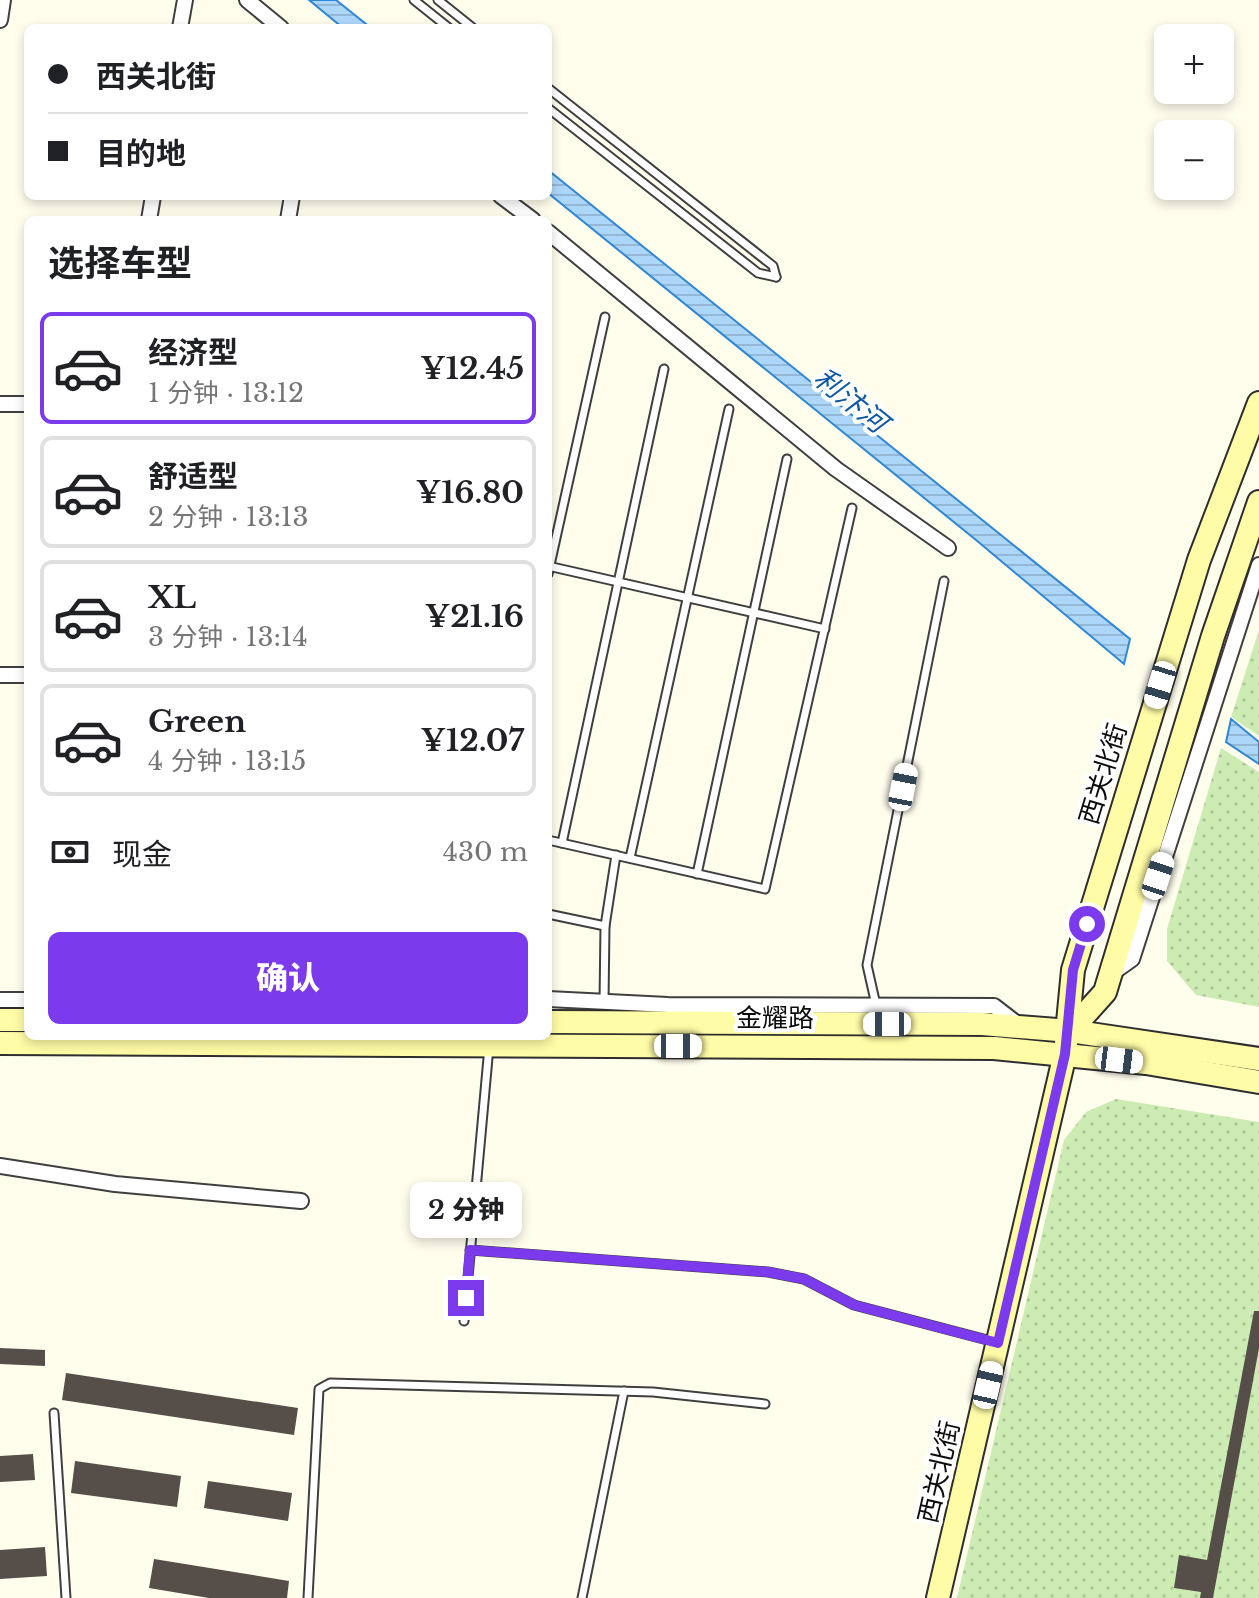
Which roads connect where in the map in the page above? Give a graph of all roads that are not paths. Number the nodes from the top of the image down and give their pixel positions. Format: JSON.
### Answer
{"nodes":[{"id":1,"x":3,"y":0,"type":"edge"},
{"id":2,"x":185,"y":0,"type":"edge"},
{"id":3,"x":247,"y":0,"type":"edge"},
{"id":4,"x":414,"y":0,"type":"edge"},
{"id":5,"x":438,"y":0,"type":"edge"},
{"id":6,"x":0,"y":20,"type":"edge"},
{"id":7,"x":181,"y":24,"type":"edge"},
{"id":8,"x":276,"y":24,"type":"edge"},
{"id":9,"x":444,"y":24,"type":"edge"},
{"id":10,"x":468,"y":24,"type":"edge"},
{"id":11,"x":552,"y":91,"type":"edge"},
{"id":12,"x":552,"y":111,"type":"edge"},
{"id":13,"x":506,"y":200,"type":"edge"},
{"id":14,"x":528,"y":216,"type":"edge"},
{"id":15,"x":552,"y":235,"type":"edge"},
{"id":16,"x":605,"y":317,"type":"dead end"},
{"id":17,"x":664,"y":369,"type":"dead end"},
{"id":18,"x":1259,"y":403,"type":"edge"},
{"id":19,"x":0,"y":404,"type":"edge"},
{"id":20,"x":24,"y":404,"type":"edge"},
{"id":21,"x":729,"y":409,"type":"dead end"},
{"id":22,"x":787,"y":459,"type":"dead end"},
{"id":23,"x":1259,"y":502,"type":"edge"},
{"id":24,"x":852,"y":508,"type":"dead end"},
{"id":25,"x":948,"y":548,"type":"dead end"},
{"id":26,"x":552,"y":556,"type":"edge"},
{"id":27,"x":1259,"y":565,"type":"edge"},
{"id":28,"x":552,"y":570,"type":"edge"},
{"id":29,"x":944,"y":581,"type":"dead end"},
{"id":30,"x":618,"y":582,"type":"junction"},
{"id":31,"x":687,"y":597,"type":"junction"},
{"id":32,"x":754,"y":613,"type":"junction"},
{"id":33,"x":825,"y":629,"type":"junction"},
{"id":34,"x":0,"y":675,"type":"edge"},
{"id":35,"x":24,"y":675,"type":"edge"},
{"id":36,"x":552,"y":841,"type":"edge"},
{"id":37,"x":562,"y":843,"type":"junction"},
{"id":38,"x":616,"y":855,"type":"junction"},
{"id":39,"x":630,"y":858,"type":"junction"},
{"id":40,"x":697,"y":874,"type":"junction"},
{"id":41,"x":552,"y":915,"type":"edge"},
{"id":42,"x":605,"y":926,"type":"junction"},
{"id":43,"x":1111,"y":975,"type":"junction"},
{"id":44,"x":0,"y":1000,"type":"edge"},
{"id":45,"x":24,"y":1000,"type":"edge"},
{"id":46,"x":552,"y":1000,"type":"edge"},
{"id":47,"x":876,"y":1005,"type":"junction"},
{"id":48,"x":604,"y":1012,"type":"junction"},
{"id":49,"x":0,"y":1020,"type":"edge"},
{"id":50,"x":24,"y":1020,"type":"edge"},
{"id":51,"x":552,"y":1021,"type":"edge"},
{"id":52,"x":1020,"y":1027,"type":"junction"},
{"id":53,"x":1070,"y":1031,"type":"junction"},
{"id":54,"x":0,"y":1043,"type":"edge"},
{"id":55,"x":489,"y":1045,"type":"junction"},
{"id":56,"x":1065,"y":1054,"type":"junction"},
{"id":57,"x":1259,"y":1059,"type":"edge"},
{"id":58,"x":1259,"y":1082,"type":"edge"},
{"id":59,"x":0,"y":1166,"type":"edge"},
{"id":60,"x":301,"y":1201,"type":"dead end"},
{"id":61,"x":470,"y":1250,"type":"junction"},
{"id":62,"x":464,"y":1321,"type":"dead end"},
{"id":63,"x":998,"y":1343,"type":"junction"},
{"id":64,"x":624,"y":1391,"type":"junction"},
{"id":65,"x":765,"y":1404,"type":"dead end"},
{"id":66,"x":54,"y":1413,"type":"dead end"},
{"id":67,"x":66,"y":1598,"type":"edge"},
{"id":68,"x":308,"y":1598,"type":"edge"},
{"id":69,"x":582,"y":1598,"type":"edge"},
{"id":70,"x":938,"y":1598,"type":"edge"}],
"edges":[{"from":1,"to":6,"type":"street"},
{"from":2,"to":7,"type":"street"},
{"from":3,"to":8,"type":"street"},
{"from":4,"to":9,"type":"lane"},
{"from":5,"to":10,"type":"lane"},
{"from":11,"to":12,"type":"lane"},
{"from":13,"to":14,"type":"street"},
{"from":15,"to":25,"type":"street"},
{"from":16,"to":26,"type":"lane"},
{"from":17,"to":30,"type":"lane"},
{"from":18,"to":53,"type":"main road","name":"西关北街"},
{"from":19,"to":20,"type":"street"},
{"from":21,"to":31,"type":"lane"},
{"from":22,"to":32,"type":"lane"},
{"from":23,"to":43,"type":"main road","name":"西关北街"},
{"from":24,"to":33,"type":"lane"},
{"from":27,"to":43,"type":"street"},
{"from":28,"to":30,"type":"lane"},
{"from":29,"to":47,"type":"lane"},
{"from":30,"to":31,"type":"lane"},
{"from":30,"to":37,"type":"lane"},
{"from":31,"to":32,"type":"lane"},
{"from":31,"to":39,"type":"lane"},
{"from":32,"to":33,"type":"lane"},
{"from":32,"to":40,"type":"lane"},
{"from":33,"to":40,"type":"lane"},
{"from":34,"to":35,"type":"street"},
{"from":36,"to":37,"type":"lane"},
{"from":37,"to":38,"type":"lane"},
{"from":38,"to":39,"type":"lane"},
{"from":38,"to":42,"type":"lane"},
{"from":39,"to":40,"type":"lane"},
{"from":41,"to":42,"type":"lane"},
{"from":42,"to":48,"type":"lane"},
{"from":43,"to":53,"type":"main road","name":"西关北街"},
{"from":44,"to":45,"type":"street"},
{"from":46,"to":48,"type":"street"},
{"from":47,"to":48,"type":"street"},
{"from":47,"to":52,"type":"street"},
{"from":48,"to":51,"type":"main road","name":"金耀路"},
{"from":48,"to":52,"type":"main road","name":"金耀路"},
{"from":49,"to":50,"type":"main road"},
{"from":52,"to":53,"type":"main road","name":"金耀路"},
{"from":53,"to":56,"type":"main road","name":"西关北街"},
{"from":53,"to":57,"type":"main road","name":"金耀路"},
{"from":54,"to":55,"type":"main road","name":"金耀路"},
{"from":55,"to":56,"type":"main road","name":"金耀路"},
{"from":55,"to":61,"type":"lane"},
{"from":56,"to":58,"type":"main road","name":"金耀路"},
{"from":56,"to":63,"type":"main road","name":"西关北街"},
{"from":59,"to":60,"type":"street"},
{"from":61,"to":62,"type":"lane"},
{"from":61,"to":63,"type":"lane"},
{"from":63,"to":70,"type":"main road","name":"西关北街"},
{"from":64,"to":65,"type":"lane"},
{"from":64,"to":68,"type":"lane"},
{"from":64,"to":69,"type":"lane"},
{"from":66,"to":67,"type":"lane"}]}
